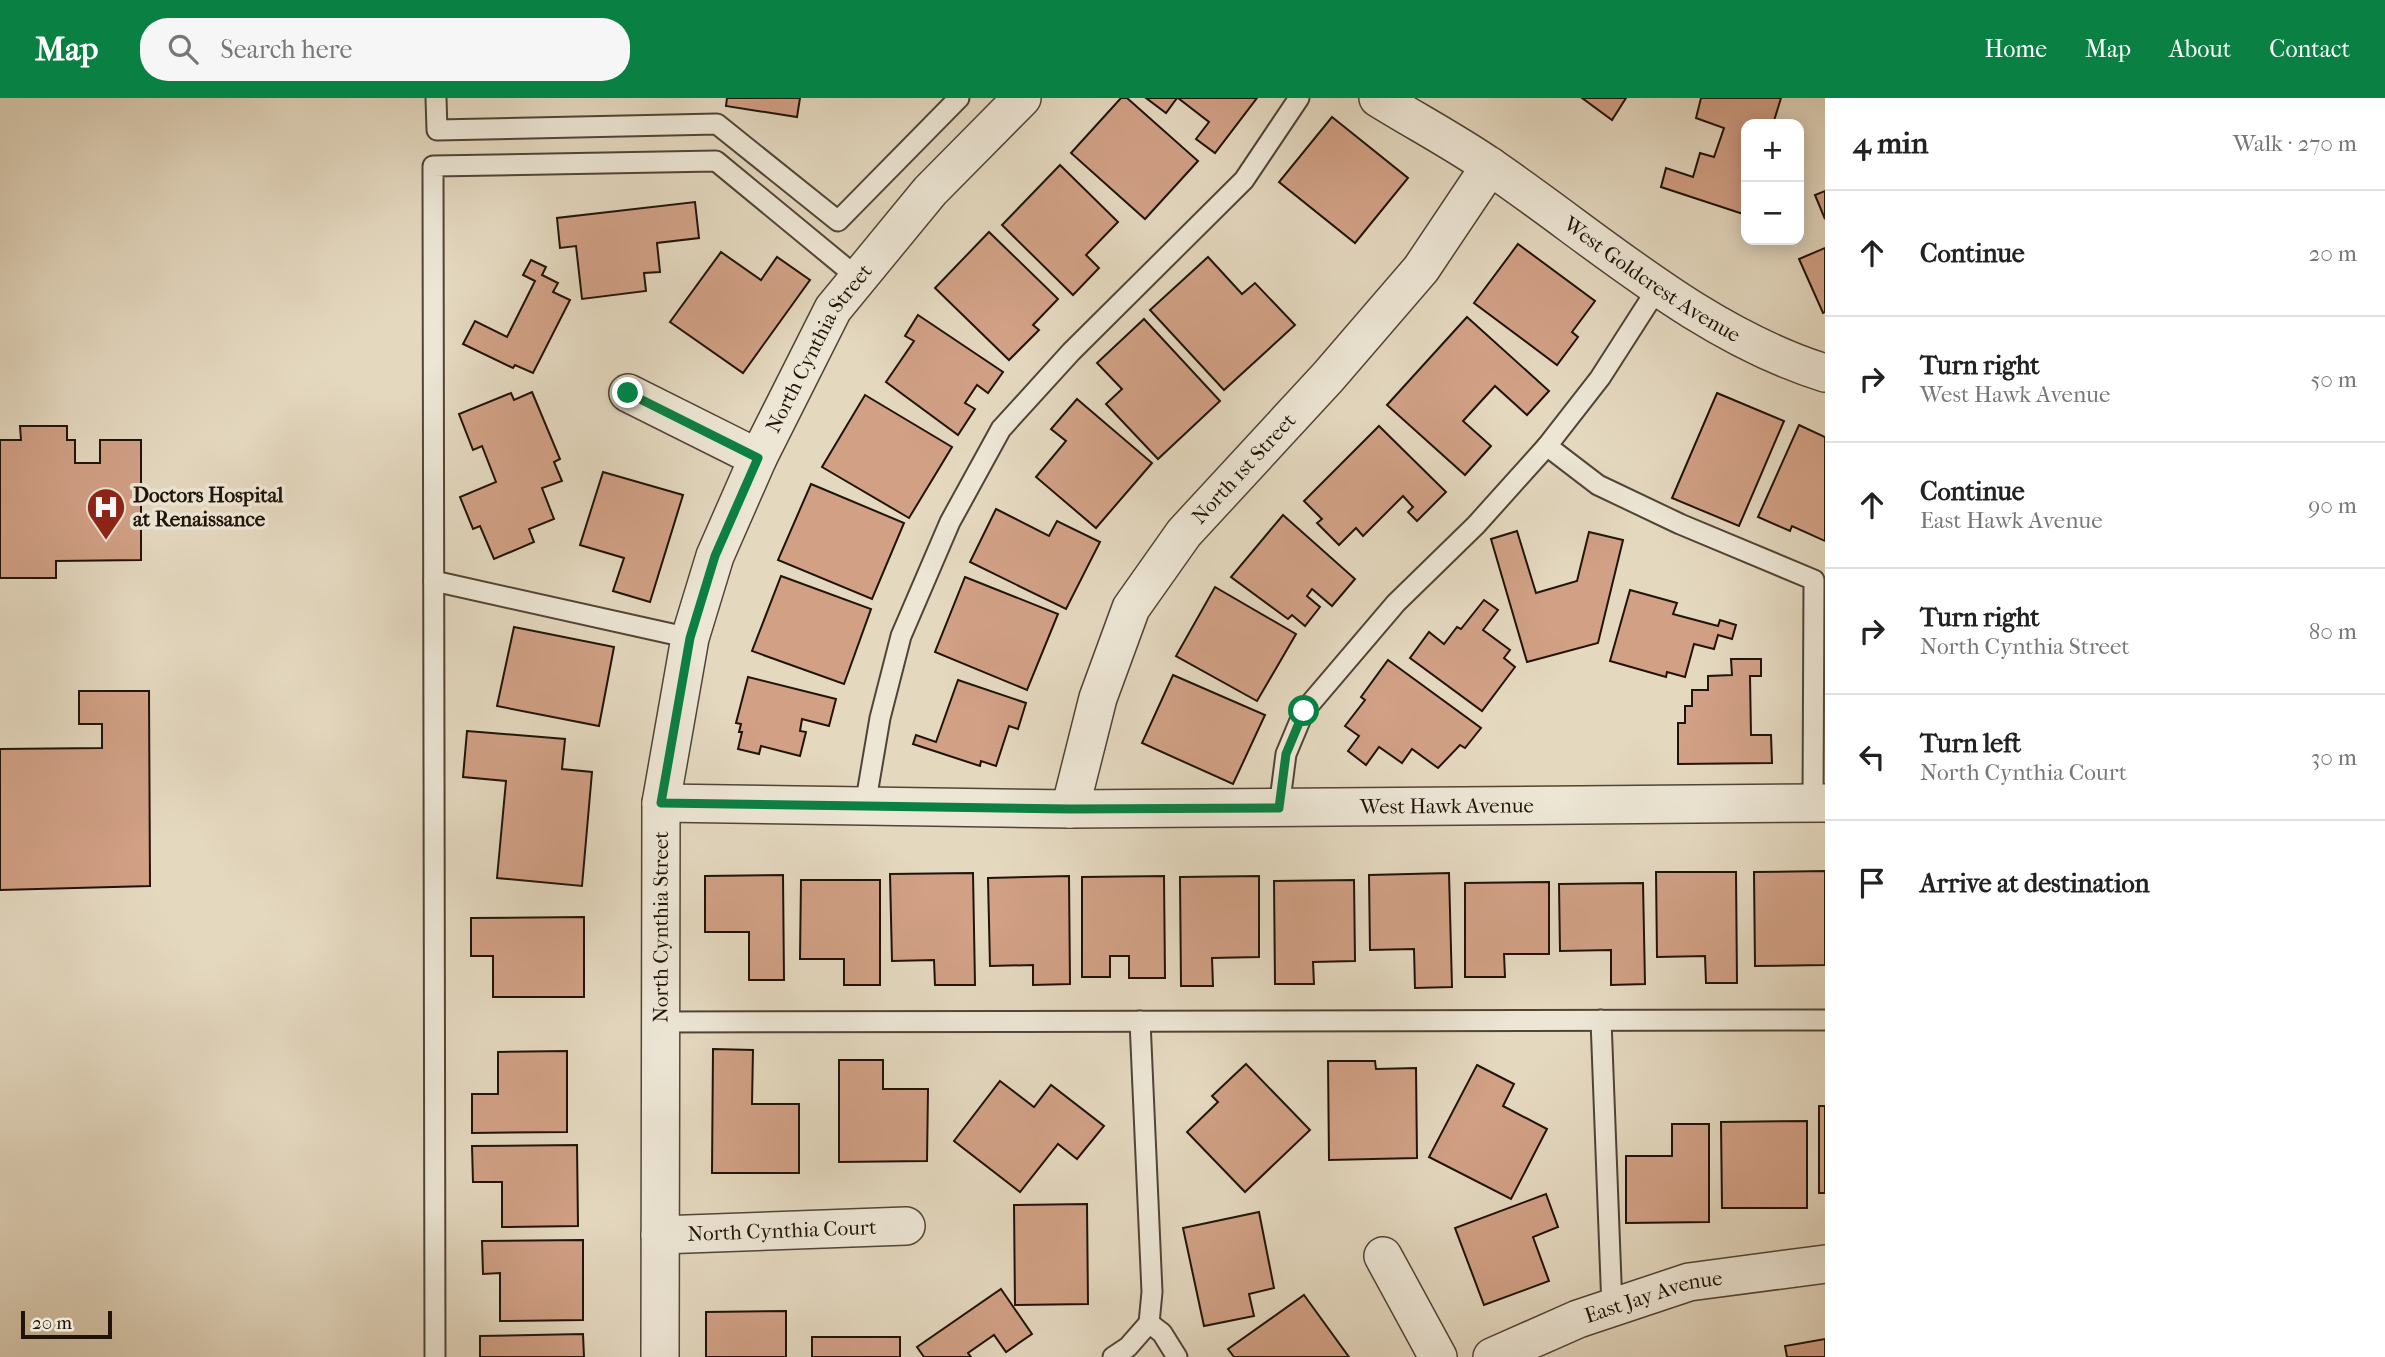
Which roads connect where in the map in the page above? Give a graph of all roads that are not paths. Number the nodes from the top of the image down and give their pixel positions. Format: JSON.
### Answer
{"nodes":[{"id":1,"x":436,"y":98,"type":"edge"},
{"id":2,"x":959,"y":98,"type":"edge"},
{"id":3,"x":1022,"y":98,"type":"edge"},
{"id":4,"x":1299,"y":98,"type":"edge"},
{"id":5,"x":1378,"y":98,"type":"edge"},
{"id":6,"x":1490,"y":166,"type":"junction"},
{"id":7,"x":858,"y":278,"type":"junction"},
{"id":8,"x":1659,"y":286,"type":"junction"},
{"id":9,"x":1825,"y":373,"type":"edge"},
{"id":10,"x":628,"y":393,"type":"dead end"},
{"id":11,"x":1547,"y":446,"type":"junction"},
{"id":12,"x":758,"y":458,"type":"junction"},
{"id":13,"x":434,"y":581,"type":"junction"},
{"id":14,"x":690,"y":638,"type":"junction"},
{"id":15,"x":661,"y":803,"type":"junction"},
{"id":16,"x":1819,"y":803,"type":"edge"},
{"id":17,"x":865,"y":806,"type":"junction"},
{"id":18,"x":1279,"y":808,"type":"junction"},
{"id":19,"x":1070,"y":809,"type":"junction"},
{"id":20,"x":1601,"y":1020,"type":"junction"},
{"id":21,"x":1825,"y":1020,"type":"edge"},
{"id":22,"x":1140,"y":1021,"type":"junction"},
{"id":23,"x":659,"y":1022,"type":"junction"},
{"id":24,"x":906,"y":1226,"type":"dead end"},
{"id":25,"x":660,"y":1235,"type":"junction"},
{"id":26,"x":1383,"y":1256,"type":"dead end"},
{"id":27,"x":1825,"y":1264,"type":"edge"},
{"id":28,"x":1612,"y":1308,"type":"junction"},
{"id":29,"x":1149,"y":1323,"type":"junction"},
{"id":30,"x":435,"y":1357,"type":"edge"},
{"id":31,"x":660,"y":1357,"type":"edge"},
{"id":32,"x":1113,"y":1357,"type":"edge"},
{"id":33,"x":1177,"y":1357,"type":"edge"},
{"id":34,"x":1438,"y":1357,"type":"edge"},
{"id":35,"x":1492,"y":1357,"type":"edge"}],
"edges":[{"from":1,"to":2,"type":"lane"},
{"from":3,"to":7,"type":"street","name":"North Cynthia Street"},
{"from":4,"to":17,"type":"lane"},
{"from":5,"to":6,"type":"street","name":"West Goldcrest Avenue"},
{"from":6,"to":8,"type":"street","name":"West Goldcrest Avenue"},
{"from":6,"to":19,"type":"street","name":"North 1st Street"},
{"from":7,"to":12,"type":"street","name":"North Cynthia Street"},
{"from":7,"to":13,"type":"lane"},
{"from":8,"to":9,"type":"street","name":"West Goldcrest Avenue"},
{"from":8,"to":11,"type":"lane"},
{"from":10,"to":12,"type":"street"},
{"from":11,"to":16,"type":"lane"},
{"from":11,"to":18,"type":"lane"},
{"from":12,"to":14,"type":"street","name":"North Cynthia Street"},
{"from":13,"to":14,"type":"lane"},
{"from":13,"to":30,"type":"lane"},
{"from":14,"to":15,"type":"street","name":"North Cynthia Street"},
{"from":15,"to":17,"type":"street","name":"West Hawk Avenue"},
{"from":15,"to":23,"type":"street","name":"North Cynthia Street"},
{"from":16,"to":18,"type":"street","name":"West Hawk Avenue"},
{"from":17,"to":19,"type":"street","name":"West Hawk Avenue"},
{"from":18,"to":19,"type":"street","name":"West Hawk Avenue"},
{"from":20,"to":21,"type":"lane"},
{"from":20,"to":22,"type":"lane"},
{"from":20,"to":28,"type":"lane"},
{"from":22,"to":23,"type":"lane"},
{"from":22,"to":29,"type":"lane"},
{"from":23,"to":25,"type":"street","name":"North Cynthia Street"},
{"from":24,"to":25,"type":"street","name":"North Cynthia Court"},
{"from":25,"to":31,"type":"street","name":"North Cynthia Street"},
{"from":26,"to":34,"type":"street"},
{"from":27,"to":28,"type":"street","name":"East Jay Avenue"},
{"from":28,"to":35,"type":"street","name":"East Jay Avenue"},
{"from":29,"to":32,"type":"lane"},
{"from":29,"to":33,"type":"lane"}]}
